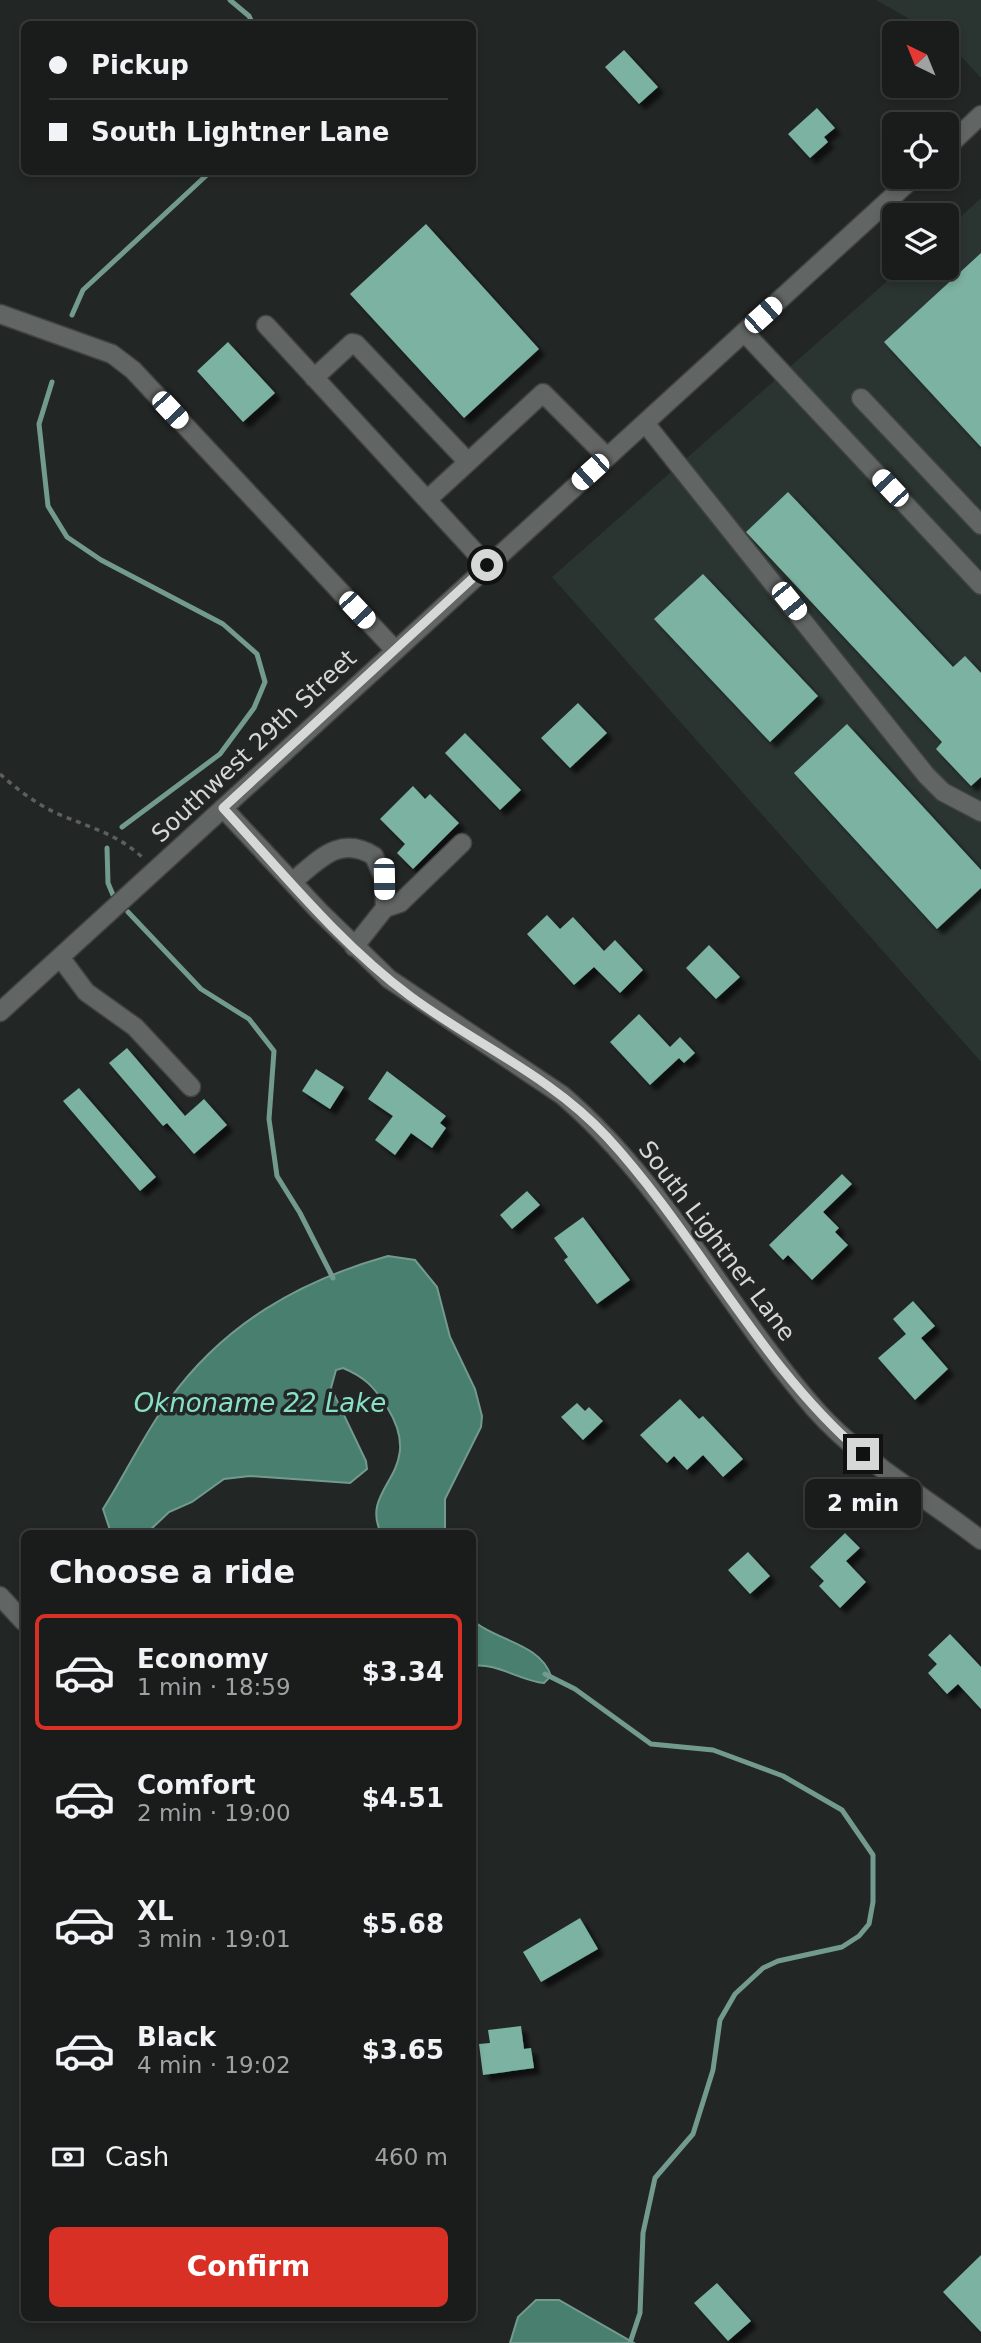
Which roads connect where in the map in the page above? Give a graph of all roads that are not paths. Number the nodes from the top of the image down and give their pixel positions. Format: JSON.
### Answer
{"nodes":[{"id":1,"x":981,"y":116,"type":"edge"},
{"id":2,"x":959,"y":136,"type":"edge"},
{"id":3,"x":901,"y":189,"type":"edge"},
{"id":4,"x":0,"y":314,"type":"edge"},
{"id":5,"x":265,"y":325,"type":"dead end"},
{"id":6,"x":744,"y":332,"type":"junction"},
{"id":7,"x":314,"y":378,"type":"junction"},
{"id":8,"x":862,"y":398,"type":"dead end"},
{"id":9,"x":645,"y":423,"type":"junction"},
{"id":10,"x":607,"y":457,"type":"junction"},
{"id":11,"x":468,"y":461,"type":"junction"},
{"id":12,"x":428,"y":499,"type":"junction"},
{"id":13,"x":981,"y":525,"type":"edge"},
{"id":14,"x":487,"y":565,"type":"junction"},
{"id":15,"x":981,"y":585,"type":"edge"},
{"id":16,"x":395,"y":650,"type":"junction"},
{"id":17,"x":223,"y":808,"type":"junction"},
{"id":18,"x":981,"y":812,"type":"edge"},
{"id":19,"x":462,"y":843,"type":"dead end"},
{"id":20,"x":292,"y":882,"type":"junction"},
{"id":21,"x":385,"y":908,"type":"junction"},
{"id":22,"x":354,"y":947,"type":"junction"},
{"id":23,"x":60,"y":957,"type":"junction"},
{"id":24,"x":0,"y":1012,"type":"edge"},
{"id":25,"x":191,"y":1087,"type":"dead end"},
{"id":26,"x":981,"y":1540,"type":"edge"},
{"id":27,"x":0,"y":1596,"type":"edge"},
{"id":28,"x":21,"y":1619,"type":"edge"}],
"edges":[{"from":1,"to":2,"type":"street"},
{"from":3,"to":6,"type":"street","name":"Southwest 29th Street"},
{"from":4,"to":16,"type":"street"},
{"from":5,"to":7,"type":"street"},
{"from":6,"to":9,"type":"street","name":"Southwest 29th Street"},
{"from":6,"to":15,"type":"street"},
{"from":7,"to":11,"type":"street"},
{"from":7,"to":12,"type":"street"},
{"from":8,"to":13,"type":"street"},
{"from":9,"to":10,"type":"street","name":"Southwest 29th Street"},
{"from":9,"to":18,"type":"street"},
{"from":10,"to":11,"type":"street"},
{"from":10,"to":14,"type":"street","name":"Southwest 29th Street"},
{"from":11,"to":12,"type":"street"},
{"from":12,"to":14,"type":"street"},
{"from":14,"to":16,"type":"street","name":"Southwest 29th Street"},
{"from":16,"to":17,"type":"street","name":"Southwest 29th Street"},
{"from":17,"to":20,"type":"street","name":"South Lightner Lane"},
{"from":17,"to":23,"type":"street","name":"Southwest 29th Street"},
{"from":19,"to":21,"type":"street"},
{"from":20,"to":21,"type":"street"},
{"from":20,"to":22,"type":"street","name":"South Lightner Lane"},
{"from":21,"to":22,"type":"street"},
{"from":22,"to":26,"type":"street","name":"South Lightner Lane"},
{"from":23,"to":24,"type":"street","name":"Southwest 29th Street"},
{"from":23,"to":25,"type":"street"},
{"from":27,"to":28,"type":"street"}]}
